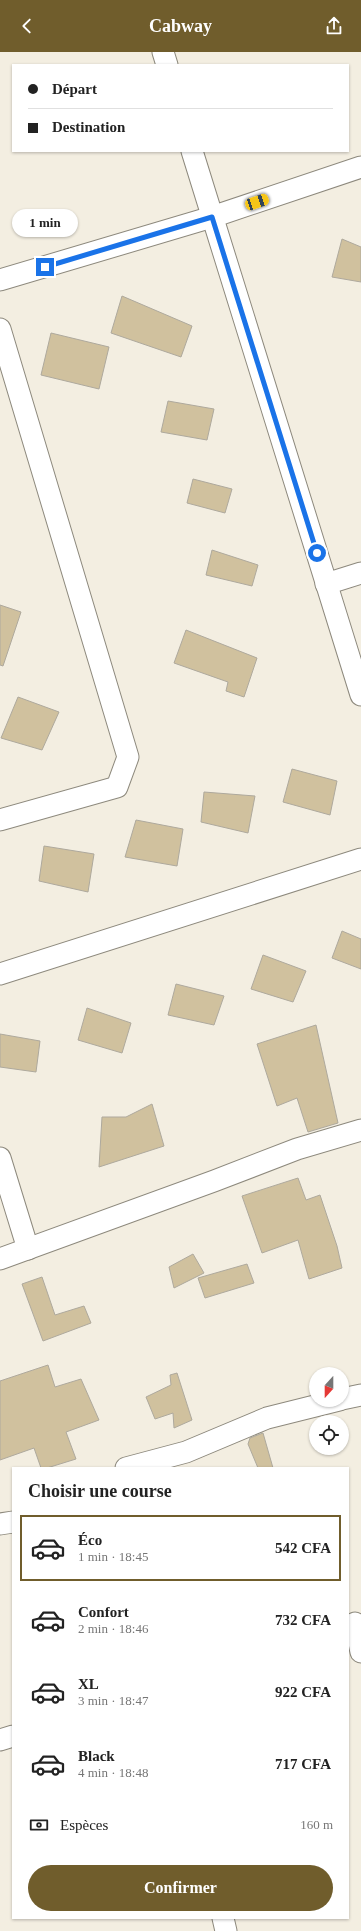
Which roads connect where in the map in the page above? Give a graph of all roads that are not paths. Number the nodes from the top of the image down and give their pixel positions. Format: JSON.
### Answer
{"nodes":[{"id":1,"x":163,"y":52,"type":"edge"},
{"id":2,"x":166,"y":64,"type":"edge"},
{"id":3,"x":192,"y":152,"type":"edge"},
{"id":4,"x":361,"y":167,"type":"edge"},
{"id":5,"x":212,"y":217,"type":"junction"},
{"id":6,"x":0,"y":280,"type":"edge"},
{"id":7,"x":0,"y":329,"type":"edge"},
{"id":8,"x":361,"y":573,"type":"edge"},
{"id":9,"x":326,"y":584,"type":"junction"},
{"id":10,"x":361,"y":694,"type":"edge"},
{"id":11,"x":0,"y":820,"type":"edge"},
{"id":12,"x":361,"y":859,"type":"edge"},
{"id":13,"x":0,"y":974,"type":"edge"},
{"id":14,"x":361,"y":1130,"type":"edge"},
{"id":15,"x":0,"y":1158,"type":"edge"},
{"id":16,"x":28,"y":1249,"type":"junction"},
{"id":17,"x":0,"y":1259,"type":"edge"},
{"id":18,"x":361,"y":1395,"type":"edge"},
{"id":19,"x":349,"y":1398,"type":"edge"},
{"id":20,"x":312,"y":1407,"type":"edge"},
{"id":21,"x":130,"y":1467,"type":"edge"},
{"id":22,"x":12,"y":1522,"type":"edge"},
{"id":23,"x":0,"y":1524,"type":"edge"},
{"id":24,"x":354,"y":1623,"type":"edge"},
{"id":25,"x":361,"y":1652,"type":"edge"},
{"id":26,"x":12,"y":1736,"type":"edge"},
{"id":27,"x":0,"y":1740,"type":"edge"},
{"id":28,"x":223,"y":1919,"type":"edge"},
{"id":29,"x":226,"y":1931,"type":"edge"}],
"edges":[{"from":1,"to":2,"type":"street"},
{"from":3,"to":5,"type":"street"},
{"from":4,"to":5,"type":"street"},
{"from":5,"to":6,"type":"street"},
{"from":5,"to":9,"type":"street"},
{"from":7,"to":11,"type":"street"},
{"from":8,"to":9,"type":"street"},
{"from":9,"to":10,"type":"street"},
{"from":12,"to":13,"type":"street"},
{"from":14,"to":16,"type":"street"},
{"from":15,"to":16,"type":"street"},
{"from":16,"to":17,"type":"street"},
{"from":18,"to":19,"type":"street"},
{"from":20,"to":21,"type":"street"},
{"from":22,"to":23,"type":"street"},
{"from":24,"to":25,"type":"street"},
{"from":26,"to":27,"type":"street"},
{"from":28,"to":29,"type":"street"}]}
